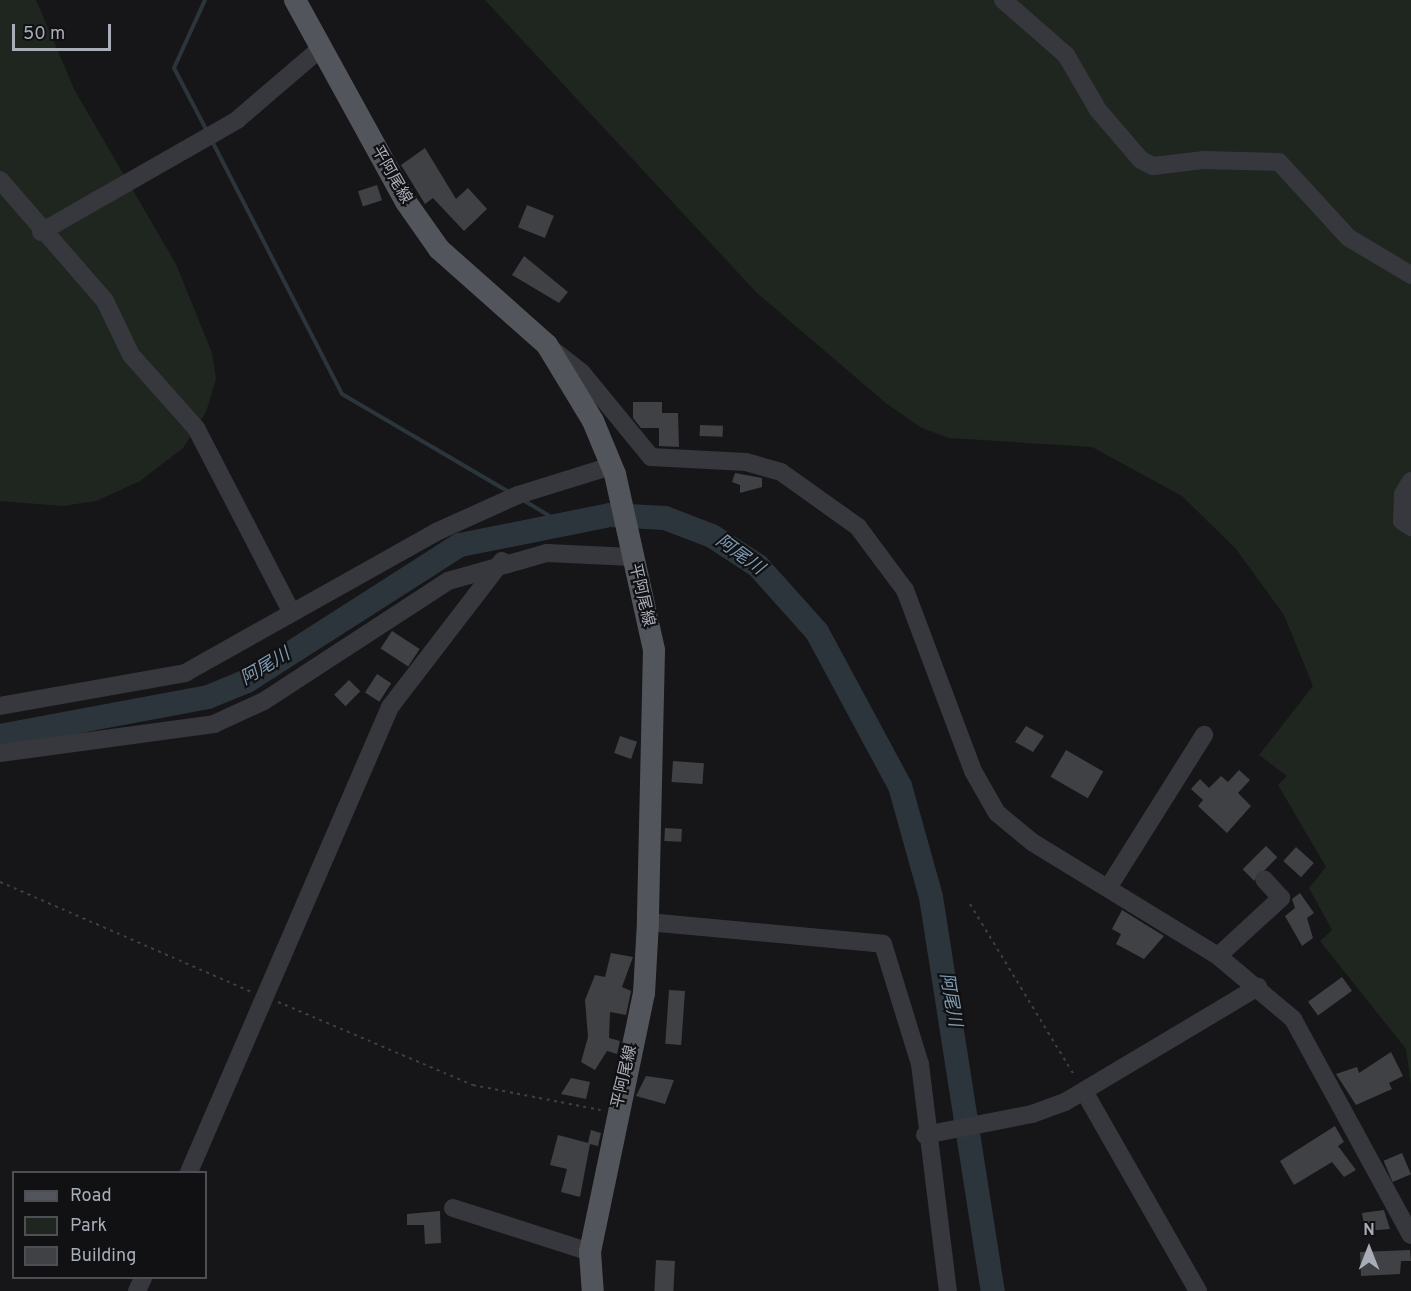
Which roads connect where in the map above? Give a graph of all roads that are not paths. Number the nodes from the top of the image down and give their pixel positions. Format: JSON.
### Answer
{"nodes":[{"id":1,"x":295,"y":0,"type":"edge"},
{"id":2,"x":1003,"y":0,"type":"edge"},
{"id":3,"x":321,"y":48,"type":"junction"},
{"id":4,"x":0,"y":180,"type":"edge"},
{"id":5,"x":41,"y":231,"type":"junction"},
{"id":6,"x":1411,"y":275,"type":"edge"},
{"id":7,"x":547,"y":345,"type":"junction"},
{"id":8,"x":611,"y":470,"type":"junction"},
{"id":9,"x":1411,"y":481,"type":"edge"},
{"id":10,"x":1411,"y":528,"type":"edge"},
{"id":11,"x":632,"y":552,"type":"junction"},
{"id":12,"x":502,"y":561,"type":"junction"},
{"id":13,"x":292,"y":613,"type":"junction"},
{"id":14,"x":0,"y":706,"type":"edge"},
{"id":15,"x":1204,"y":735,"type":"dead end"},
{"id":16,"x":0,"y":753,"type":"edge"},
{"id":17,"x":1264,"y":879,"type":"dead end"},
{"id":18,"x":1108,"y":888,"type":"junction"},
{"id":19,"x":648,"y":922,"type":"junction"},
{"id":20,"x":1218,"y":956,"type":"junction"},
{"id":21,"x":1258,"y":987,"type":"junction"},
{"id":22,"x":1084,"y":1093,"type":"junction"},
{"id":23,"x":925,"y":1135,"type":"junction"},
{"id":24,"x":190,"y":1171,"type":"edge"},
{"id":25,"x":453,"y":1208,"type":"dead end"},
{"id":26,"x":1411,"y":1235,"type":"edge"},
{"id":27,"x":590,"y":1252,"type":"junction"},
{"id":28,"x":592,"y":1291,"type":"edge"},
{"id":29,"x":948,"y":1291,"type":"edge"},
{"id":30,"x":1198,"y":1291,"type":"edge"}],
"edges":[{"from":1,"to":3,"type":"main road","name":"平阿尾線"},
{"from":2,"to":6,"type":"street"},
{"from":3,"to":5,"type":"street"},
{"from":3,"to":7,"type":"main road","name":"平阿尾線"},
{"from":4,"to":5,"type":"street"},
{"from":5,"to":13,"type":"street"},
{"from":7,"to":8,"type":"main road","name":"平阿尾線"},
{"from":7,"to":18,"type":"street"},
{"from":8,"to":11,"type":"main road","name":"平阿尾線"},
{"from":8,"to":13,"type":"street"},
{"from":9,"to":10,"type":"street"},
{"from":11,"to":12,"type":"street"},
{"from":11,"to":19,"type":"main road","name":"平阿尾線"},
{"from":12,"to":16,"type":"street"},
{"from":12,"to":24,"type":"street"},
{"from":13,"to":14,"type":"street"},
{"from":15,"to":18,"type":"street"},
{"from":17,"to":20,"type":"street"},
{"from":18,"to":20,"type":"street"},
{"from":19,"to":23,"type":"street"},
{"from":19,"to":27,"type":"main road","name":"平阿尾線"},
{"from":20,"to":21,"type":"street"},
{"from":21,"to":22,"type":"street"},
{"from":21,"to":26,"type":"street"},
{"from":22,"to":23,"type":"street"},
{"from":22,"to":30,"type":"street"},
{"from":23,"to":29,"type":"street"},
{"from":25,"to":27,"type":"street"},
{"from":27,"to":28,"type":"main road","name":"平阿尾線"}]}
